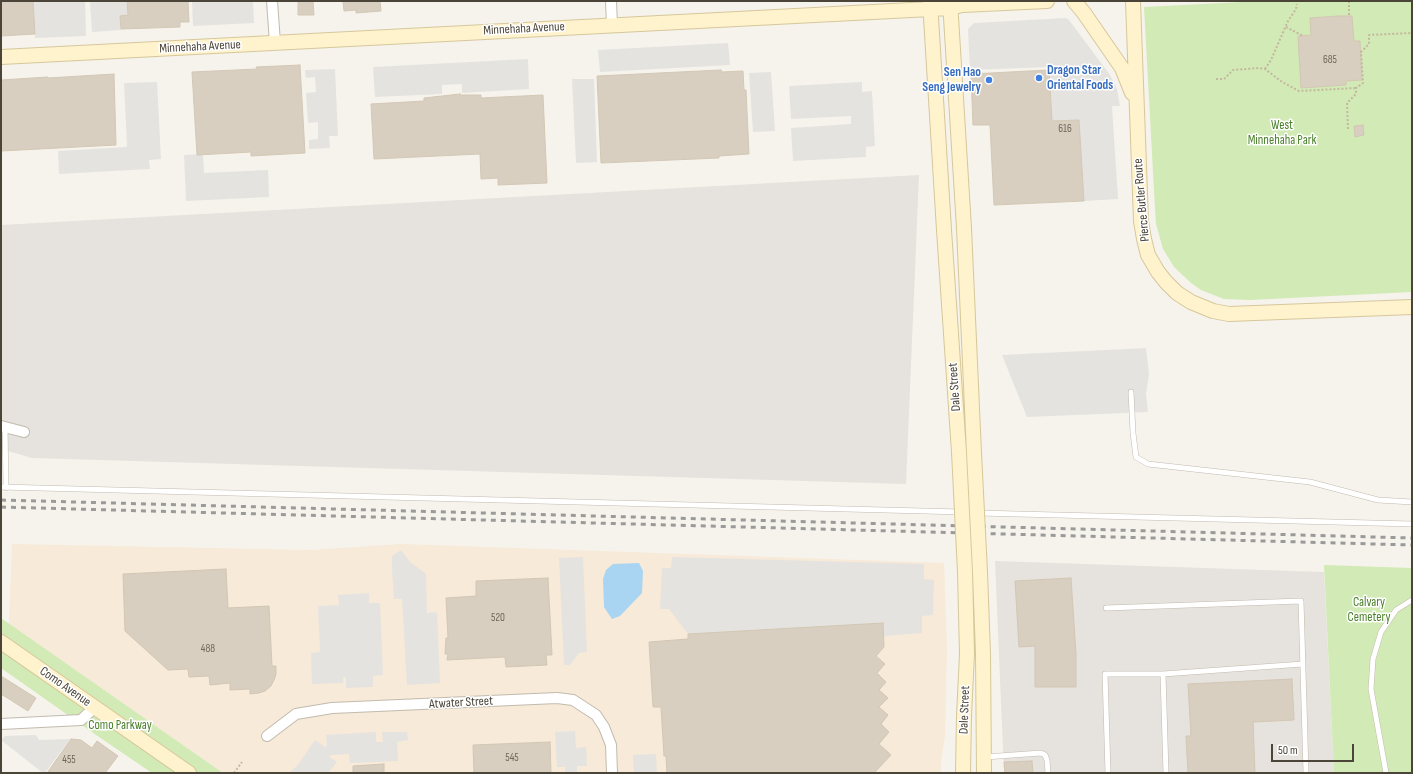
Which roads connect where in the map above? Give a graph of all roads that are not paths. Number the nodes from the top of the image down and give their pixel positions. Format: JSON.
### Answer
{"nodes":[{"id":1,"x":272,"y":1,"type":"edge"},
{"id":2,"x":611,"y":1,"type":"edge"},
{"id":3,"x":1047,"y":1,"type":"edge"},
{"id":4,"x":1074,"y":1,"type":"edge"},
{"id":5,"x":1132,"y":1,"type":"edge"},
{"id":6,"x":950,"y":4,"type":"edge"},
{"id":7,"x":930,"y":5,"type":"edge"},
{"id":8,"x":612,"y":25,"type":"junction"},
{"id":9,"x":275,"y":43,"type":"junction"},
{"id":10,"x":1,"y":57,"type":"edge"},
{"id":11,"x":1136,"y":102,"type":"junction"},
{"id":12,"x":1412,"y":307,"type":"edge"},
{"id":13,"x":1131,"y":392,"type":"dead end"},
{"id":14,"x":3,"y":427,"type":"edge"},
{"id":15,"x":24,"y":432,"type":"dead end"},
{"id":16,"x":4,"y":487,"type":"edge"},
{"id":17,"x":1412,"y":502,"type":"edge"},
{"id":18,"x":965,"y":512,"type":"dead end"},
{"id":19,"x":973,"y":513,"type":"dead end"},
{"id":20,"x":1412,"y":524,"type":"edge"},
{"id":21,"x":1412,"y":600,"type":"edge"},
{"id":22,"x":1106,"y":608,"type":"dead end"},
{"id":23,"x":1,"y":642,"type":"edge"},
{"id":24,"x":1303,"y":664,"type":"junction"},
{"id":25,"x":1163,"y":674,"type":"junction"},
{"id":26,"x":95,"y":707,"type":"junction"},
{"id":27,"x":1,"y":724,"type":"edge"},
{"id":28,"x":266,"y":736,"type":"dead end"},
{"id":29,"x":984,"y":757,"type":"junction"},
{"id":30,"x":189,"y":773,"type":"edge"},
{"id":31,"x":612,"y":773,"type":"edge"},
{"id":32,"x":963,"y":773,"type":"edge"},
{"id":33,"x":984,"y":773,"type":"edge"},
{"id":34,"x":1048,"y":773,"type":"edge"},
{"id":35,"x":1108,"y":773,"type":"edge"},
{"id":36,"x":1166,"y":773,"type":"edge"},
{"id":37,"x":1306,"y":773,"type":"edge"},
{"id":38,"x":1386,"y":773,"type":"edge"}],
"edges":[{"from":1,"to":9,"type":"street"},
{"from":2,"to":8,"type":"street"},
{"from":3,"to":6,"type":"main road","name":"Minnehaha Avenue"},
{"from":4,"to":11,"type":"main road"},
{"from":5,"to":11,"type":"main road","name":"Pierce Butler Route"},
{"from":6,"to":7,"type":"main road","name":"Minnehaha Avenue"},
{"from":6,"to":29,"type":"main road","name":"Dale Street","bridge":true},
{"from":7,"to":8,"type":"main road","name":"Minnehaha Avenue"},
{"from":7,"to":32,"type":"main road","name":"Dale Street","bridge":true},
{"from":8,"to":9,"type":"main road","name":"Minnehaha Avenue"},
{"from":9,"to":10,"type":"main road","name":"Minnehaha Avenue"},
{"from":11,"to":12,"type":"main road","name":"Pierce Butler Route"},
{"from":13,"to":17,"type":"lane"},
{"from":14,"to":15,"type":"street"},
{"from":14,"to":16,"type":"lane"},
{"from":16,"to":18,"type":"lane"},
{"from":19,"to":20,"type":"lane"},
{"from":21,"to":38,"type":"lane"},
{"from":22,"to":24,"type":"lane"},
{"from":23,"to":26,"type":"main road","name":"Como Avenue"},
{"from":24,"to":25,"type":"lane"},
{"from":24,"to":37,"type":"lane"},
{"from":25,"to":35,"type":"lane"},
{"from":25,"to":36,"type":"lane"},
{"from":26,"to":27,"type":"street"},
{"from":26,"to":30,"type":"main road","name":"Como Avenue"},
{"from":28,"to":31,"type":"street","name":"Atwater Street"},
{"from":29,"to":33,"type":"main road","name":"Dale Street"},
{"from":29,"to":34,"type":"lane"}]}
